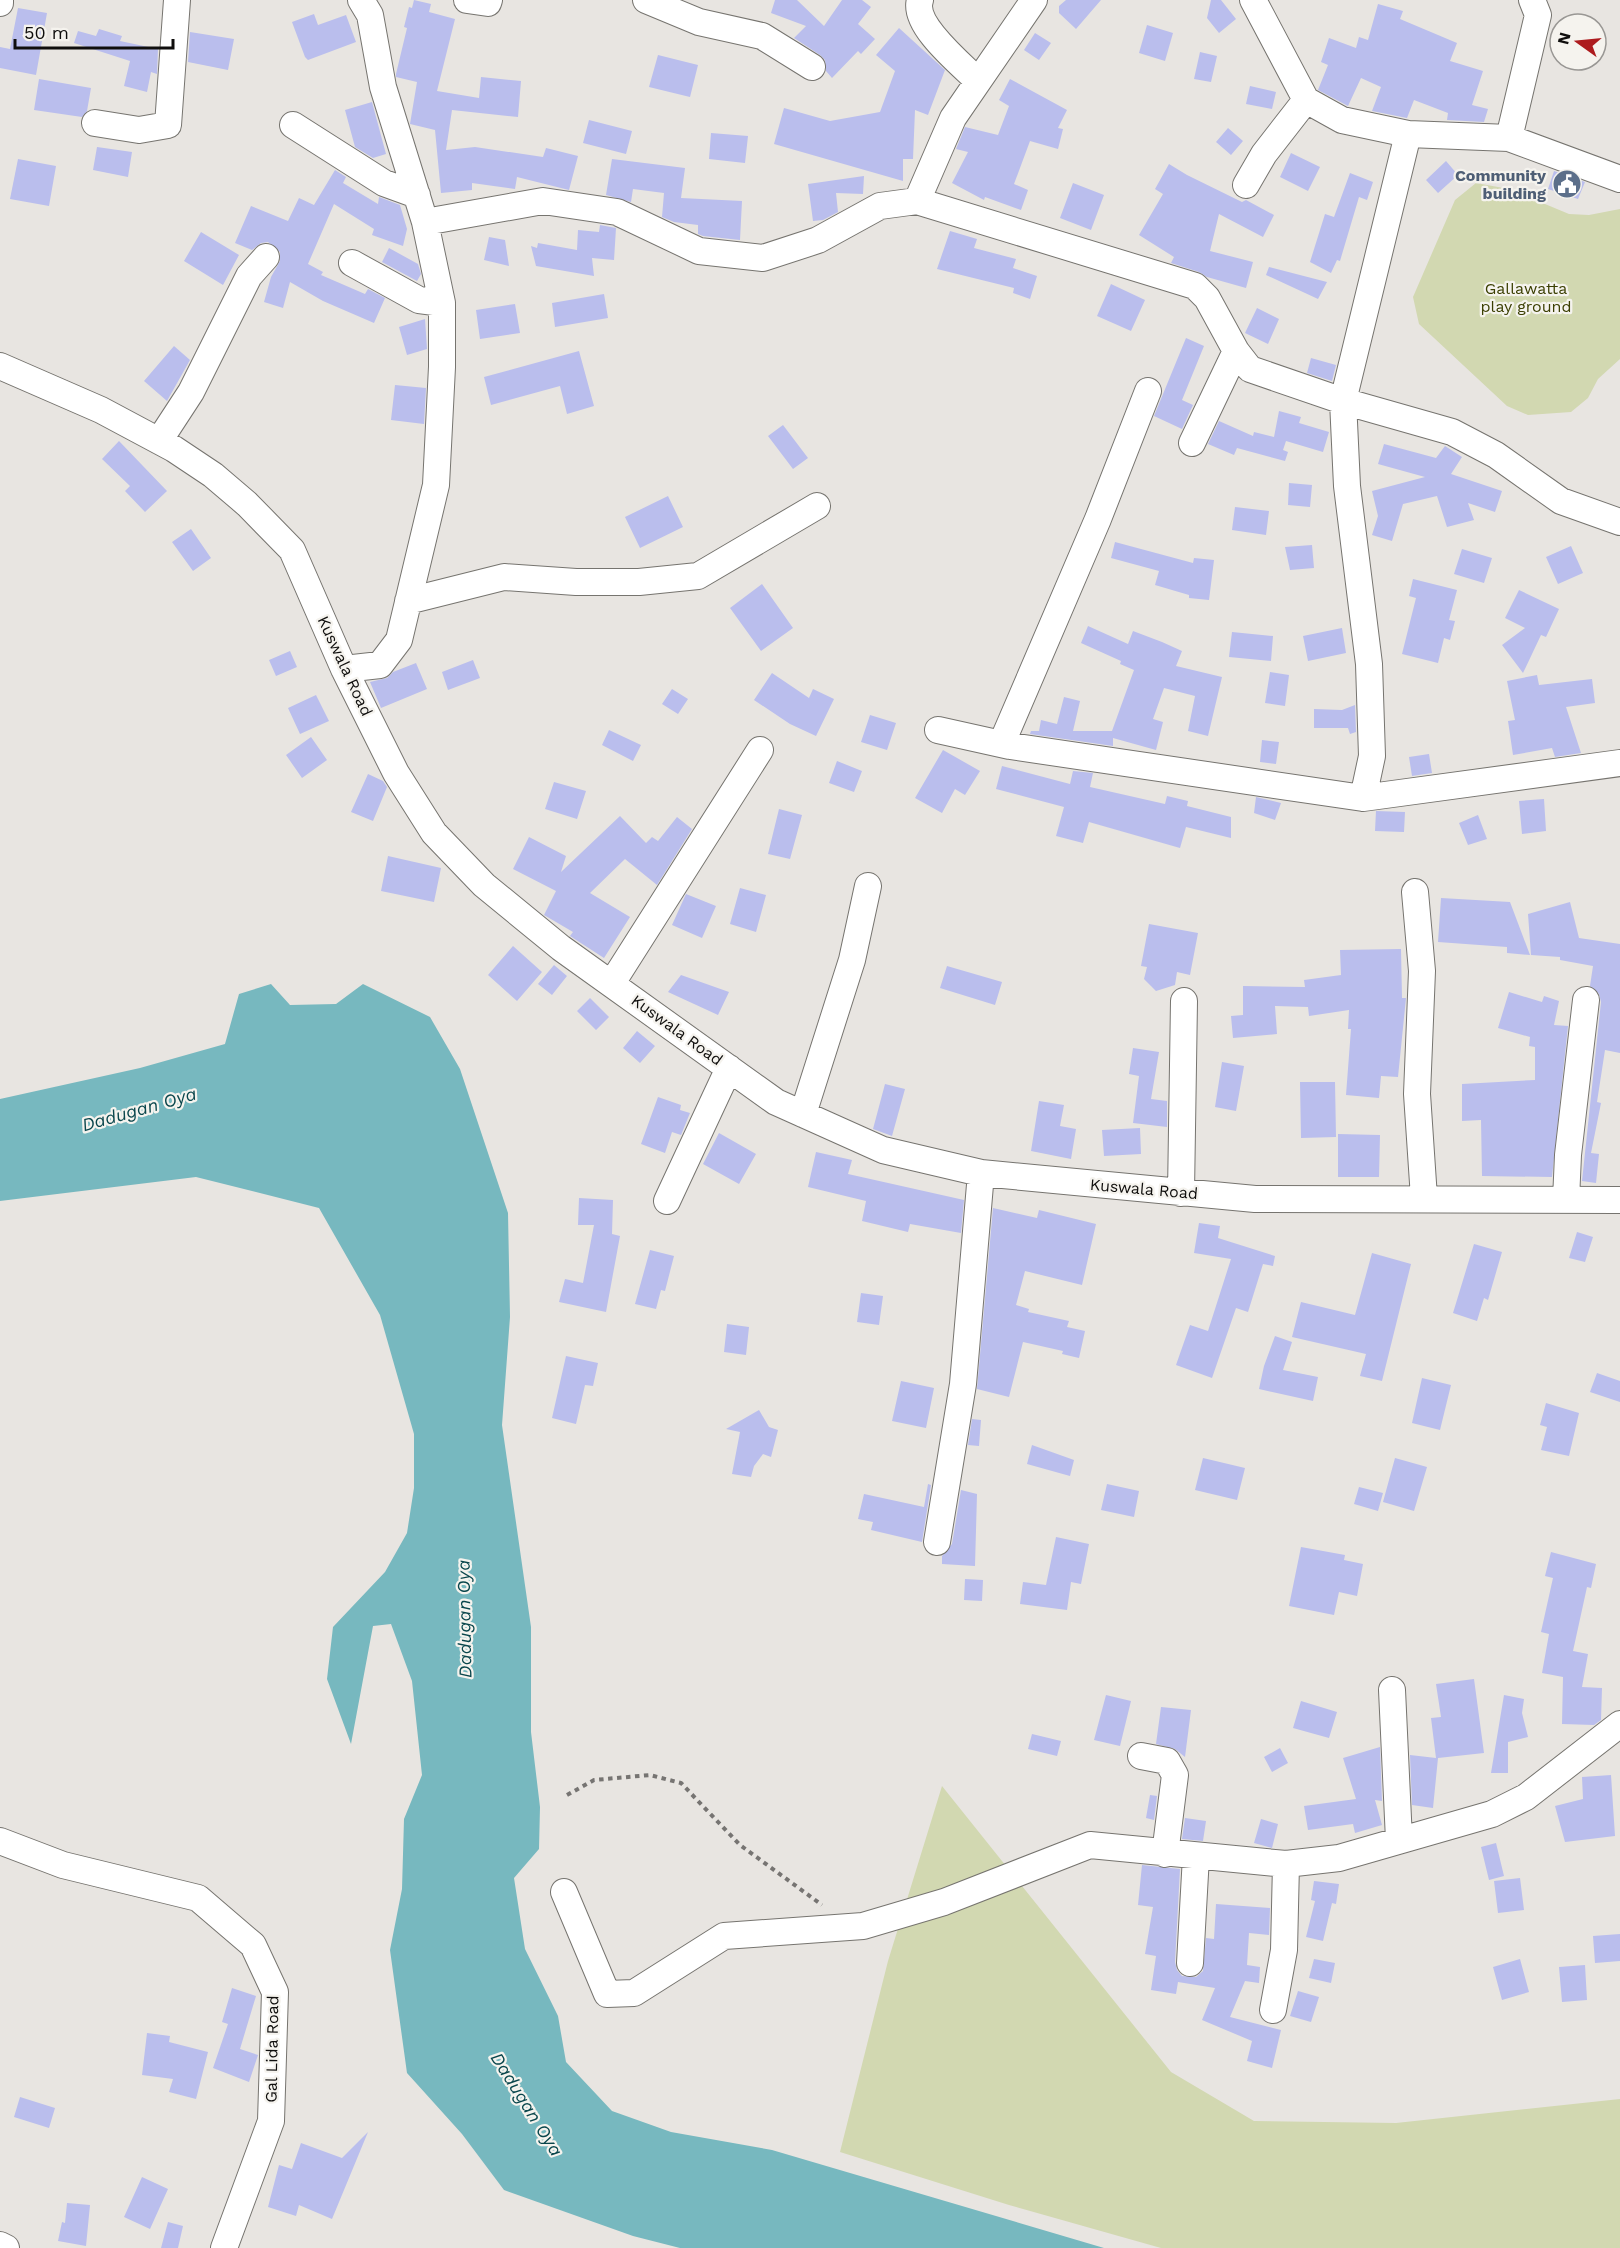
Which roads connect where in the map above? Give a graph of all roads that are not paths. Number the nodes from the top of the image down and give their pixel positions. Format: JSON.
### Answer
{"nodes":[{"id":1,"x":177,"y":0,"type":"edge"},
{"id":2,"x":361,"y":0,"type":"edge"},
{"id":3,"x":467,"y":0,"type":"edge"},
{"id":4,"x":489,"y":0,"type":"edge"},
{"id":5,"x":646,"y":0,"type":"edge"},
{"id":6,"x":920,"y":0,"type":"edge"},
{"id":7,"x":1034,"y":0,"type":"edge"},
{"id":8,"x":1253,"y":0,"type":"edge"},
{"id":9,"x":1532,"y":0,"type":"edge"},
{"id":10,"x":812,"y":67,"type":"dead end"},
{"id":11,"x":978,"y":81,"type":"junction"},
{"id":12,"x":1306,"y":100,"type":"junction"},
{"id":13,"x":95,"y":123,"type":"dead end"},
{"id":14,"x":293,"y":125,"type":"dead end"},
{"id":15,"x":1408,"y":134,"type":"junction"},
{"id":16,"x":1509,"y":138,"type":"junction"},
{"id":17,"x":1620,"y":179,"type":"edge"},
{"id":18,"x":1246,"y":185,"type":"dead end"},
{"id":19,"x":417,"y":195,"type":"junction"},
{"id":20,"x":917,"y":201,"type":"junction"},
{"id":21,"x":425,"y":222,"type":"junction"},
{"id":22,"x":266,"y":257,"type":"dead end"},
{"id":23,"x":352,"y":263,"type":"dead end"},
{"id":24,"x":442,"y":303,"type":"junction"},
{"id":25,"x":1236,"y":351,"type":"junction"},
{"id":26,"x":0,"y":366,"type":"edge"},
{"id":27,"x":1148,"y":391,"type":"dead end"},
{"id":28,"x":1343,"y":401,"type":"junction"},
{"id":29,"x":159,"y":441,"type":"junction"},
{"id":30,"x":1192,"y":443,"type":"dead end"},
{"id":31,"x":817,"y":506,"type":"dead end"},
{"id":32,"x":1620,"y":522,"type":"edge"},
{"id":33,"x":408,"y":601,"type":"junction"},
{"id":34,"x":344,"y":669,"type":"junction"},
{"id":35,"x":938,"y":730,"type":"dead end"},
{"id":36,"x":1010,"y":746,"type":"junction"},
{"id":37,"x":760,"y":750,"type":"dead end"},
{"id":38,"x":1620,"y":763,"type":"edge"},
{"id":39,"x":1363,"y":798,"type":"junction"},
{"id":40,"x":868,"y":886,"type":"dead end"},
{"id":41,"x":1415,"y":892,"type":"dead end"},
{"id":42,"x":612,"y":983,"type":"junction"},
{"id":43,"x":1586,"y":1000,"type":"dead end"},
{"id":44,"x":1184,"y":1001,"type":"dead end"},
{"id":45,"x":729,"y":1068,"type":"junction"},
{"id":46,"x":803,"y":1114,"type":"junction"},
{"id":47,"x":981,"y":1173,"type":"junction"},
{"id":48,"x":1181,"y":1193,"type":"junction"},
{"id":49,"x":1424,"y":1198,"type":"junction"},
{"id":50,"x":1566,"y":1200,"type":"junction"},
{"id":51,"x":1620,"y":1200,"type":"edge"},
{"id":52,"x":667,"y":1201,"type":"dead end"},
{"id":53,"x":937,"y":1542,"type":"dead end"},
{"id":54,"x":1392,"y":1690,"type":"dead end"},
{"id":55,"x":1620,"y":1724,"type":"edge"},
{"id":56,"x":1141,"y":1756,"type":"dead end"},
{"id":57,"x":1399,"y":1840,"type":"junction"},
{"id":58,"x":0,"y":1841,"type":"edge"},
{"id":59,"x":1166,"y":1854,"type":"junction"},
{"id":60,"x":1196,"y":1856,"type":"junction"},
{"id":61,"x":1286,"y":1864,"type":"junction"},
{"id":62,"x":564,"y":1892,"type":"dead end"},
{"id":63,"x":1190,"y":1963,"type":"dead end"},
{"id":64,"x":1274,"y":2010,"type":"dead end"},
{"id":65,"x":0,"y":2245,"type":"edge"},
{"id":66,"x":6,"y":2248,"type":"edge"},
{"id":67,"x":224,"y":2248,"type":"edge"}],
"edges":[{"from":1,"to":13,"type":"street"},
{"from":2,"to":19,"type":"street"},
{"from":3,"to":4,"type":"street"},
{"from":5,"to":10,"type":"street"},
{"from":6,"to":11,"type":"street"},
{"from":7,"to":11,"type":"street"},
{"from":8,"to":12,"type":"street"},
{"from":9,"to":16,"type":"street"},
{"from":11,"to":20,"type":"street"},
{"from":12,"to":15,"type":"street"},
{"from":12,"to":18,"type":"street"},
{"from":14,"to":19,"type":"street"},
{"from":15,"to":16,"type":"street"},
{"from":15,"to":28,"type":"street"},
{"from":16,"to":17,"type":"street"},
{"from":19,"to":21,"type":"street"},
{"from":20,"to":21,"type":"street"},
{"from":20,"to":25,"type":"street"},
{"from":21,"to":24,"type":"street"},
{"from":22,"to":29,"type":"street"},
{"from":23,"to":24,"type":"street"},
{"from":24,"to":33,"type":"street"},
{"from":25,"to":28,"type":"street"},
{"from":25,"to":30,"type":"street"},
{"from":26,"to":29,"type":"street","name":"Kuswala Road"},
{"from":27,"to":36,"type":"street"},
{"from":28,"to":32,"type":"street"},
{"from":28,"to":39,"type":"street"},
{"from":29,"to":34,"type":"street","name":"Kuswala Road"},
{"from":31,"to":33,"type":"street"},
{"from":33,"to":34,"type":"street"},
{"from":34,"to":42,"type":"street","name":"Kuswala Road"},
{"from":35,"to":36,"type":"street"},
{"from":36,"to":39,"type":"street"},
{"from":37,"to":42,"type":"street"},
{"from":38,"to":39,"type":"street"},
{"from":40,"to":46,"type":"street"},
{"from":41,"to":49,"type":"street"},
{"from":42,"to":45,"type":"street","name":"Kuswala Road"},
{"from":43,"to":50,"type":"street"},
{"from":44,"to":48,"type":"street"},
{"from":45,"to":46,"type":"street","name":"Kuswala Road"},
{"from":45,"to":52,"type":"street"},
{"from":46,"to":47,"type":"street","name":"Kuswala Road"},
{"from":47,"to":48,"type":"street","name":"Kuswala Road"},
{"from":47,"to":53,"type":"street"},
{"from":48,"to":49,"type":"street","name":"Kuswala Road"},
{"from":49,"to":50,"type":"street","name":"Kuswala Road"},
{"from":50,"to":51,"type":"street","name":"Kuswala Road"},
{"from":54,"to":57,"type":"street"},
{"from":55,"to":57,"type":"street"},
{"from":56,"to":59,"type":"street"},
{"from":57,"to":61,"type":"street"},
{"from":58,"to":67,"type":"street","name":"Gal Lida Road"},
{"from":59,"to":60,"type":"street"},
{"from":59,"to":62,"type":"street"},
{"from":60,"to":61,"type":"street"},
{"from":60,"to":63,"type":"street"},
{"from":61,"to":64,"type":"street"},
{"from":65,"to":66,"type":"street"}]}
